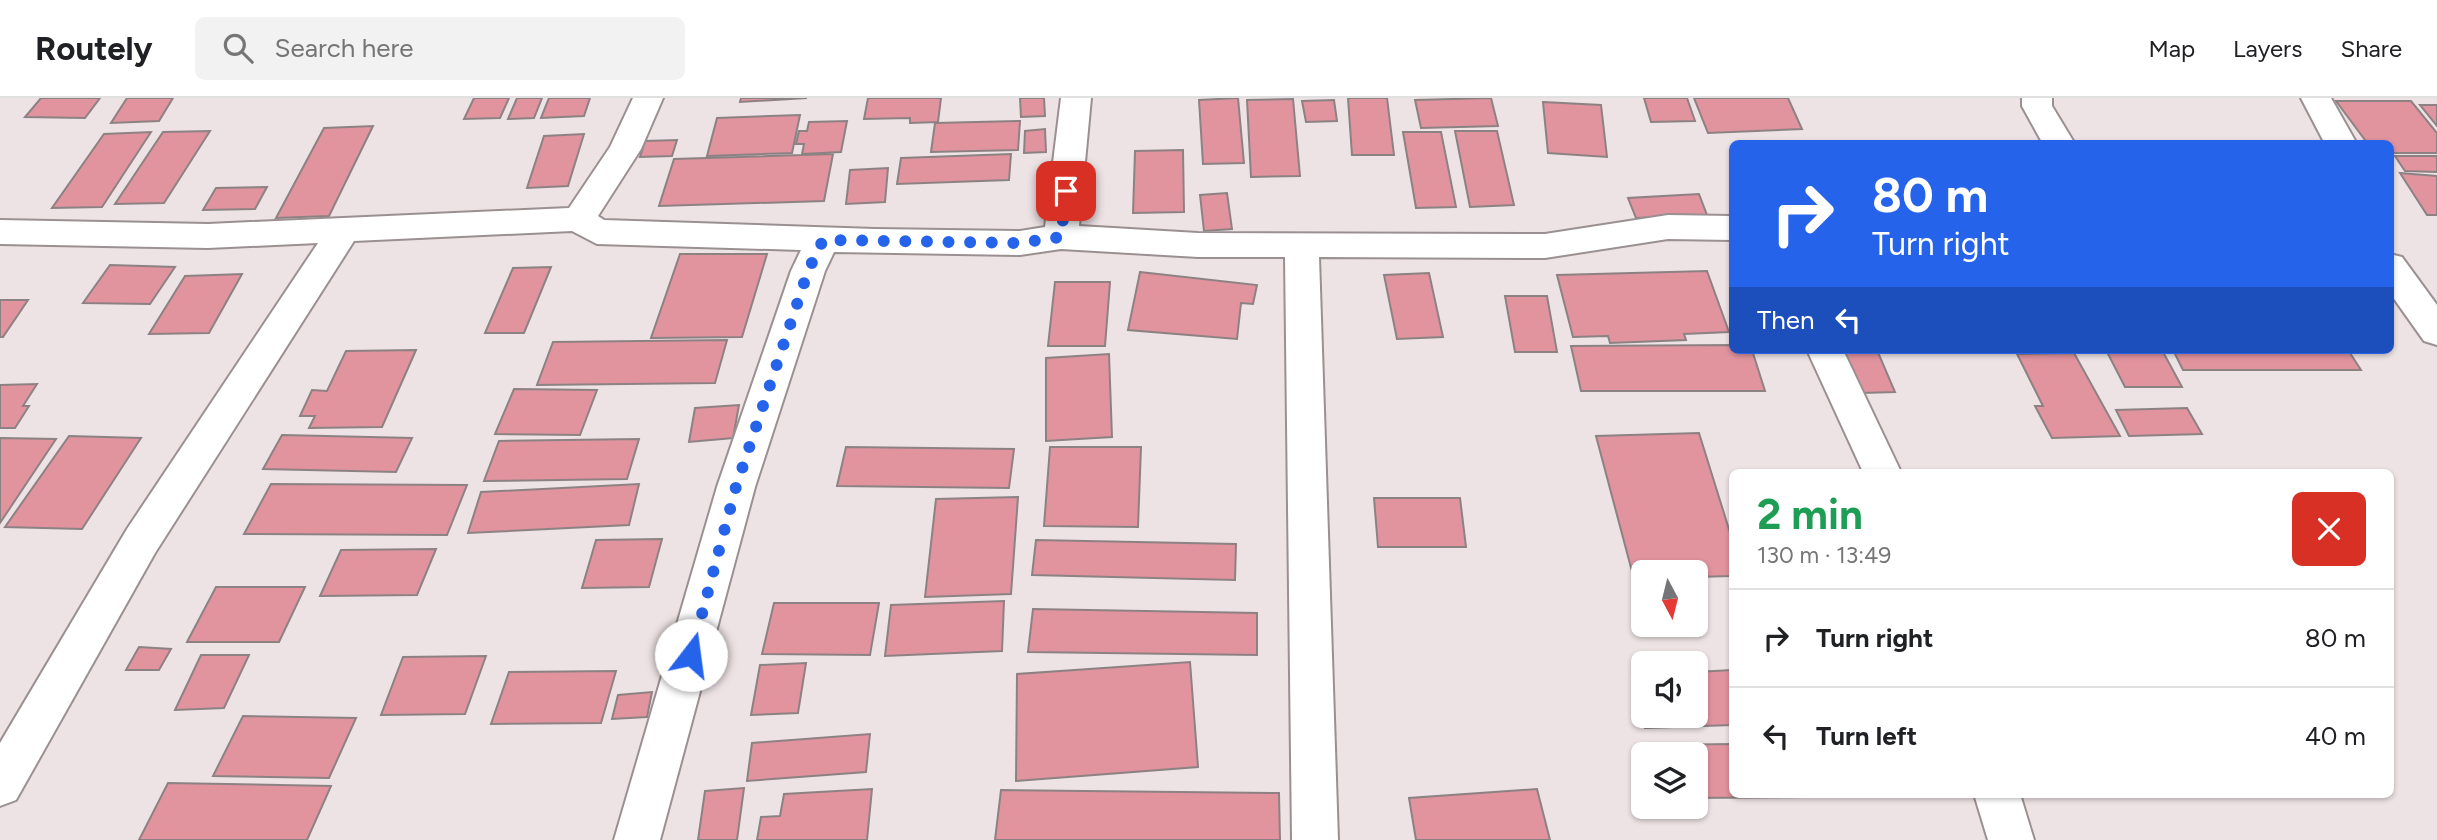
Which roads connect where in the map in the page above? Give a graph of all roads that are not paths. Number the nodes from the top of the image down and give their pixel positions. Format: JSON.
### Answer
{"nodes":[{"id":1,"x":648,"y":98,"type":"edge"},
{"id":2,"x":1076,"y":98,"type":"edge"},
{"id":3,"x":2037,"y":98,"type":"edge"},
{"id":4,"x":2316,"y":98,"type":"edge"},
{"id":5,"x":2057,"y":140,"type":"edge"},
{"id":6,"x":2339,"y":140,"type":"edge"},
{"id":7,"x":579,"y":219,"type":"junction"},
{"id":8,"x":1729,"y":228,"type":"edge"},
{"id":9,"x":344,"y":230,"type":"junction"},
{"id":10,"x":0,"y":232,"type":"edge"},
{"id":11,"x":1061,"y":237,"type":"junction"},
{"id":12,"x":823,"y":240,"type":"junction"},
{"id":13,"x":1301,"y":246,"type":"junction"},
{"id":14,"x":2394,"y":271,"type":"edge"},
{"id":15,"x":2436,"y":328,"type":"edge"},
{"id":16,"x":1827,"y":354,"type":"edge"},
{"id":17,"x":1881,"y":469,"type":"edge"},
{"id":18,"x":0,"y":785,"type":"edge"},
{"id":19,"x":1998,"y":798,"type":"edge"},
{"id":20,"x":637,"y":840,"type":"edge"},
{"id":21,"x":1315,"y":840,"type":"edge"},
{"id":22,"x":2011,"y":840,"type":"edge"}],
"edges":[{"from":1,"to":7,"type":"street"},
{"from":2,"to":11,"type":"street"},
{"from":3,"to":5,"type":"street"},
{"from":4,"to":6,"type":"street"},
{"from":7,"to":9,"type":"street"},
{"from":7,"to":12,"type":"street"},
{"from":8,"to":13,"type":"street"},
{"from":9,"to":10,"type":"street"},
{"from":9,"to":18,"type":"street"},
{"from":11,"to":12,"type":"street"},
{"from":11,"to":13,"type":"street"},
{"from":12,"to":20,"type":"street"},
{"from":13,"to":21,"type":"street"},
{"from":14,"to":15,"type":"street"},
{"from":16,"to":17,"type":"street"},
{"from":19,"to":22,"type":"street"}]}
